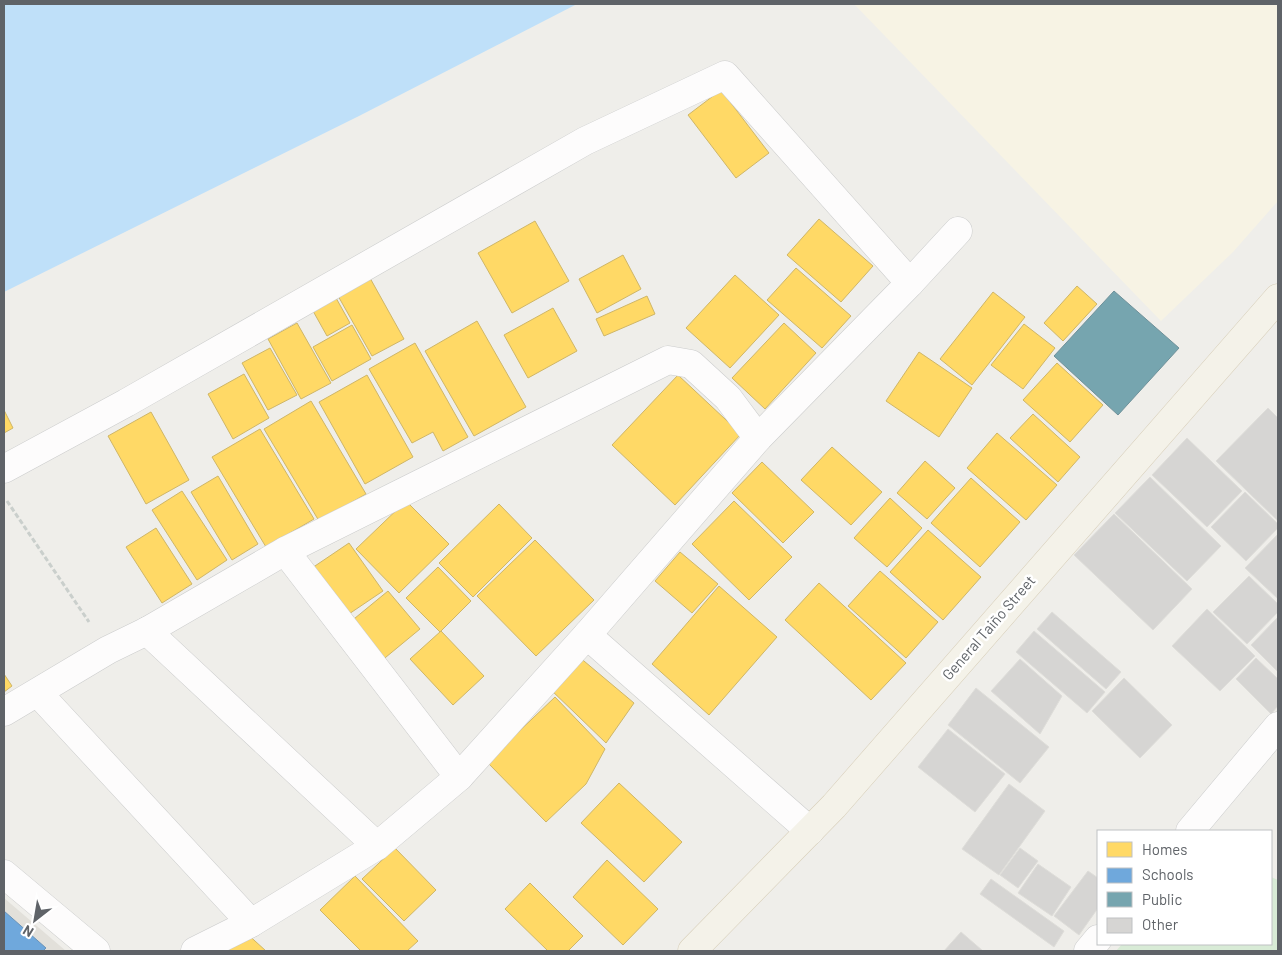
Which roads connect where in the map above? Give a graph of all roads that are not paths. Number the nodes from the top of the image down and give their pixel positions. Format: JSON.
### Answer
{"nodes":[{"id":1,"x":958,"y":231,"type":"dead end"},
{"id":2,"x":910,"y":283,"type":"junction"},
{"id":3,"x":1278,"y":298,"type":"edge"},
{"id":4,"x":758,"y":438,"type":"junction"},
{"id":5,"x":4,"y":469,"type":"edge"},
{"id":6,"x":285,"y":551,"type":"junction"},
{"id":7,"x":147,"y":631,"type":"junction"},
{"id":8,"x":587,"y":636,"type":"junction"},
{"id":9,"x":38,"y":693,"type":"junction"},
{"id":10,"x":4,"y":712,"type":"edge"},
{"id":11,"x":1278,"y":726,"type":"edge"},
{"id":12,"x":459,"y":777,"type":"junction"},
{"id":13,"x":1191,"y":830,"type":"edge"},
{"id":14,"x":810,"y":831,"type":"junction"},
{"id":15,"x":377,"y":846,"type":"junction"},
{"id":16,"x":4,"y":874,"type":"edge"},
{"id":17,"x":251,"y":923,"type":"junction"},
{"id":18,"x":1097,"y":941,"type":"edge"},
{"id":19,"x":96,"y":951,"type":"edge"},
{"id":20,"x":195,"y":951,"type":"edge"},
{"id":21,"x":692,"y":951,"type":"edge"},
{"id":22,"x":1088,"y":951,"type":"edge"}],
"edges":[{"from":1,"to":2,"type":"street"},
{"from":2,"to":4,"type":"street"},
{"from":2,"to":5,"type":"street"},
{"from":3,"to":14,"type":"main road","name":"General Taiño Street"},
{"from":4,"to":6,"type":"street"},
{"from":4,"to":8,"type":"street"},
{"from":6,"to":7,"type":"street"},
{"from":6,"to":12,"type":"street"},
{"from":7,"to":9,"type":"street"},
{"from":7,"to":15,"type":"street"},
{"from":8,"to":12,"type":"street"},
{"from":8,"to":14,"type":"street"},
{"from":9,"to":10,"type":"street"},
{"from":9,"to":17,"type":"street"},
{"from":11,"to":13,"type":"street"},
{"from":12,"to":15,"type":"street"},
{"from":14,"to":21,"type":"main road","name":"General Taiño Street"},
{"from":15,"to":17,"type":"street"},
{"from":16,"to":19,"type":"street"},
{"from":17,"to":20,"type":"street"},
{"from":18,"to":22,"type":"street"}]}
